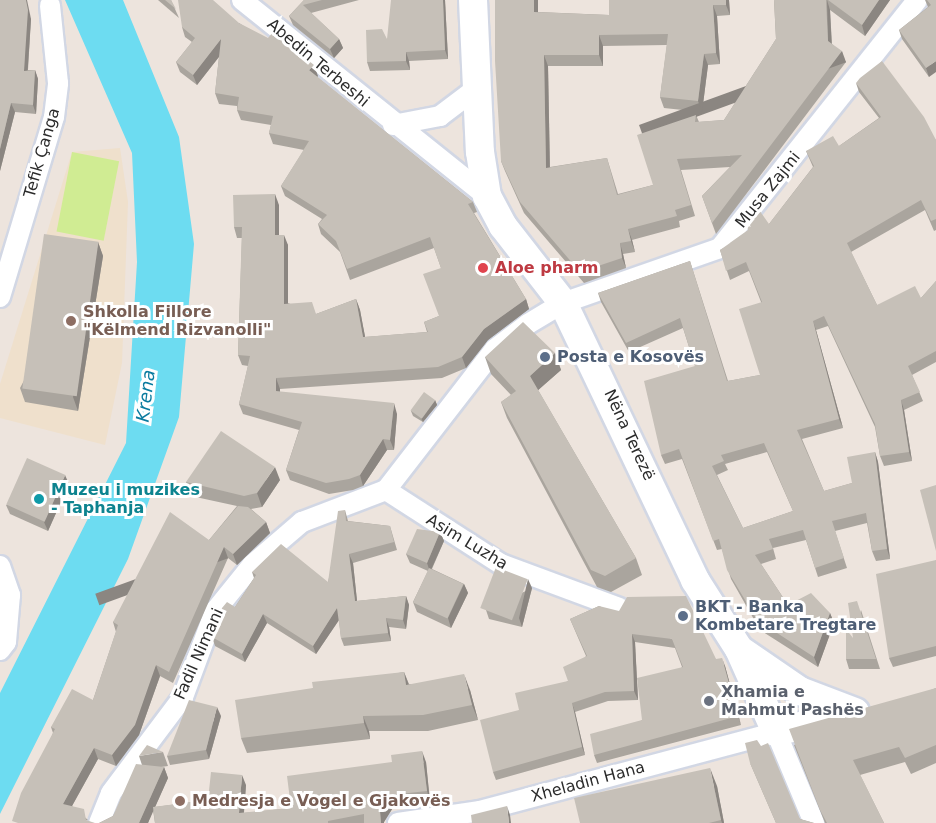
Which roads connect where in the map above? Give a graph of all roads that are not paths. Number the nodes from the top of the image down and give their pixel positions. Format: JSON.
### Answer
{"nodes":[{"id":1,"x":242,"y":0,"type":"edge"},
{"id":2,"x":473,"y":0,"type":"edge"},
{"id":3,"x":916,"y":0,"type":"edge"},
{"id":4,"x":50,"y":5,"type":"dead end"},
{"id":5,"x":477,"y":88,"type":"junction"},
{"id":6,"x":393,"y":125,"type":"junction"},
{"id":7,"x":487,"y":196,"type":"junction"},
{"id":8,"x":0,"y":297,"type":"edge"},
{"id":9,"x":563,"y":303,"type":"junction"},
{"id":10,"x":387,"y":490,"type":"junction"},
{"id":11,"x":0,"y":566,"type":"edge"},
{"id":12,"x":619,"y":608,"type":"edge"},
{"id":13,"x":739,"y":649,"type":"junction"},
{"id":14,"x":0,"y":650,"type":"edge"},
{"id":15,"x":887,"y":703,"type":"edge"},
{"id":16,"x":855,"y":712,"type":"junction"},
{"id":17,"x":776,"y":732,"type":"junction"},
{"id":18,"x":99,"y":823,"type":"edge"},
{"id":19,"x":398,"y":823,"type":"edge"},
{"id":20,"x":814,"y":823,"type":"edge"}],
"edges":[{"from":1,"to":6,"type":"street","name":"Abedin Terbeshi"},
{"from":2,"to":5,"type":"main road","name":"Nëna Terezë"},
{"from":3,"to":9,"type":"street","name":"Musa Zajmi"},
{"from":4,"to":8,"type":"street","name":"Tefik Çanga"},
{"from":5,"to":6,"type":"street"},
{"from":5,"to":7,"type":"main road","name":"Nëna Terezë"},
{"from":6,"to":7,"type":"street","name":"Abedin Terbeshi"},
{"from":7,"to":9,"type":"main road","name":"Nëna Terezë"},
{"from":9,"to":10,"type":"street"},
{"from":9,"to":13,"type":"main road","name":"Nëna Terezë"},
{"from":10,"to":12,"type":"street","name":"Asim Luzha"},
{"from":10,"to":18,"type":"street","name":"Fadil Nimani"},
{"from":11,"to":14,"type":"street"},
{"from":13,"to":16,"type":"main road"},
{"from":13,"to":17,"type":"main road","name":"Nëna Terezë"},
{"from":15,"to":16,"type":"main road"},
{"from":16,"to":17,"type":"main road"},
{"from":17,"to":19,"type":"street","name":"Xheladin Hana"},
{"from":17,"to":20,"type":"street"}]}
